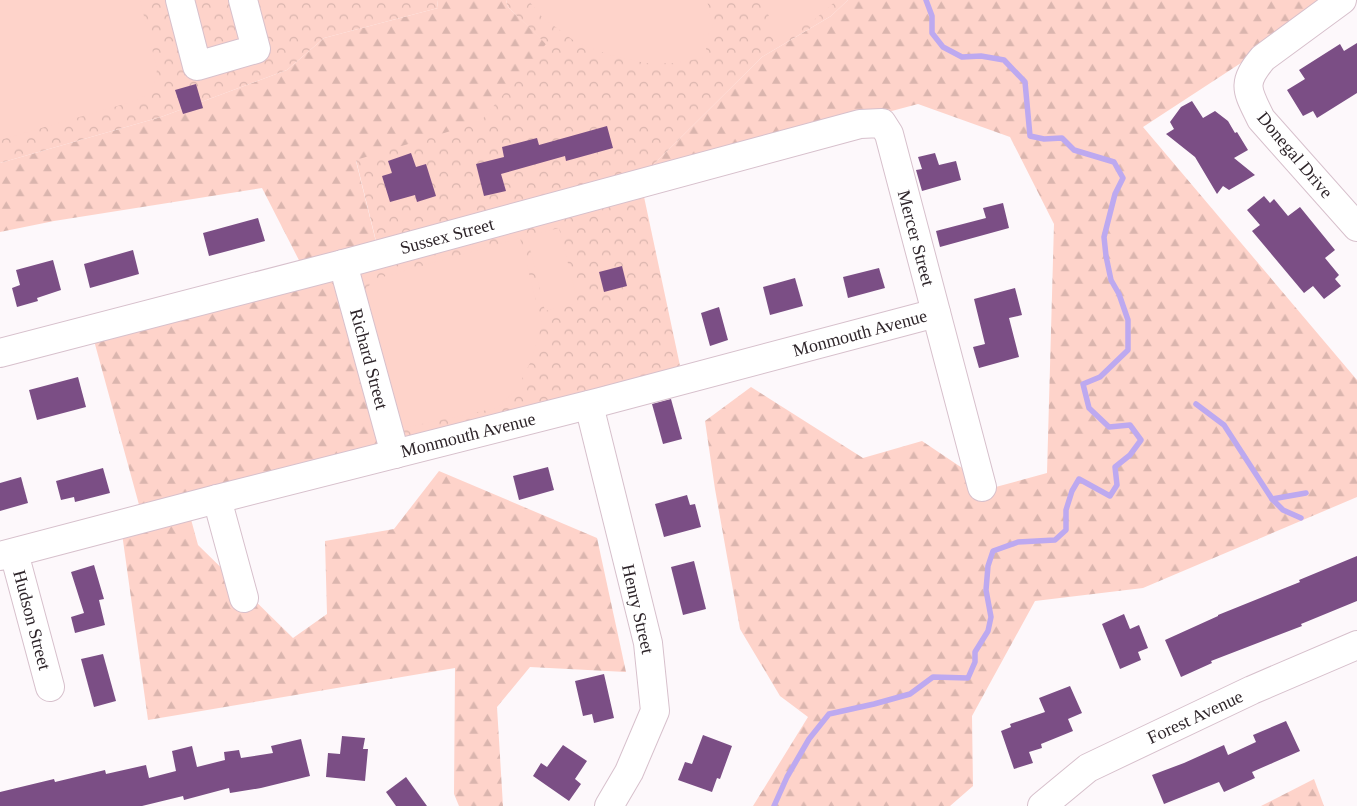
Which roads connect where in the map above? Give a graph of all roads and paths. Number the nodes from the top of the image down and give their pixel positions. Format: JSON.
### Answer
{"nodes":[{"id":1,"x":180,"y":0,"type":"edge"},
{"id":2,"x":242,"y":0,"type":"edge"},
{"id":3,"x":1342,"y":0,"type":"edge"},
{"id":4,"x":889,"y":134,"type":"joint"},
{"id":5,"x":1357,"y":227,"type":"edge"},
{"id":6,"x":343,"y":264,"type":"junction"},
{"id":7,"x":936,"y":313,"type":"junction"},
{"id":8,"x":0,"y":353,"type":"edge"},
{"id":9,"x":589,"y":405,"type":"junction"},
{"id":10,"x":395,"y":454,"type":"junction"},
{"id":11,"x":982,"y":487,"type":"dead end"},
{"id":12,"x":217,"y":499,"type":"junction"},
{"id":13,"x":7,"y":554,"type":"edge"},
{"id":14,"x":244,"y":598,"type":"dead end"},
{"id":15,"x":1357,"y":645,"type":"edge"},
{"id":16,"x":50,"y":688,"type":"dead end"},
{"id":17,"x":609,"y":806,"type":"edge"},
{"id":18,"x":1042,"y":806,"type":"edge"}],
"edges":[{"from":1,"to":2,"type":"street"},
{"from":3,"to":5,"type":"street","name":"Donegal Drive"},
{"from":4,"to":6,"type":"street","name":"Sussex Street"},
{"from":4,"to":7,"type":"street","name":"Mercer Street"},
{"from":6,"to":8,"type":"street","name":"Sussex Street"},
{"from":6,"to":10,"type":"street","name":"Richard Street"},
{"from":7,"to":9,"type":"street","name":"Monmouth Avenue"},
{"from":7,"to":11,"type":"street","name":"Mercer Street"},
{"from":9,"to":10,"type":"street","name":"Monmouth Avenue"},
{"from":9,"to":17,"type":"street","name":"Henry Street"},
{"from":10,"to":12,"type":"street","name":"Monmouth Avenue"},
{"from":12,"to":13,"type":"street","name":"Monmouth Avenue"},
{"from":12,"to":14,"type":"street"},
{"from":13,"to":16,"type":"street","name":"Hudson Street"},
{"from":15,"to":18,"type":"street","name":"Forest Avenue"}]}
